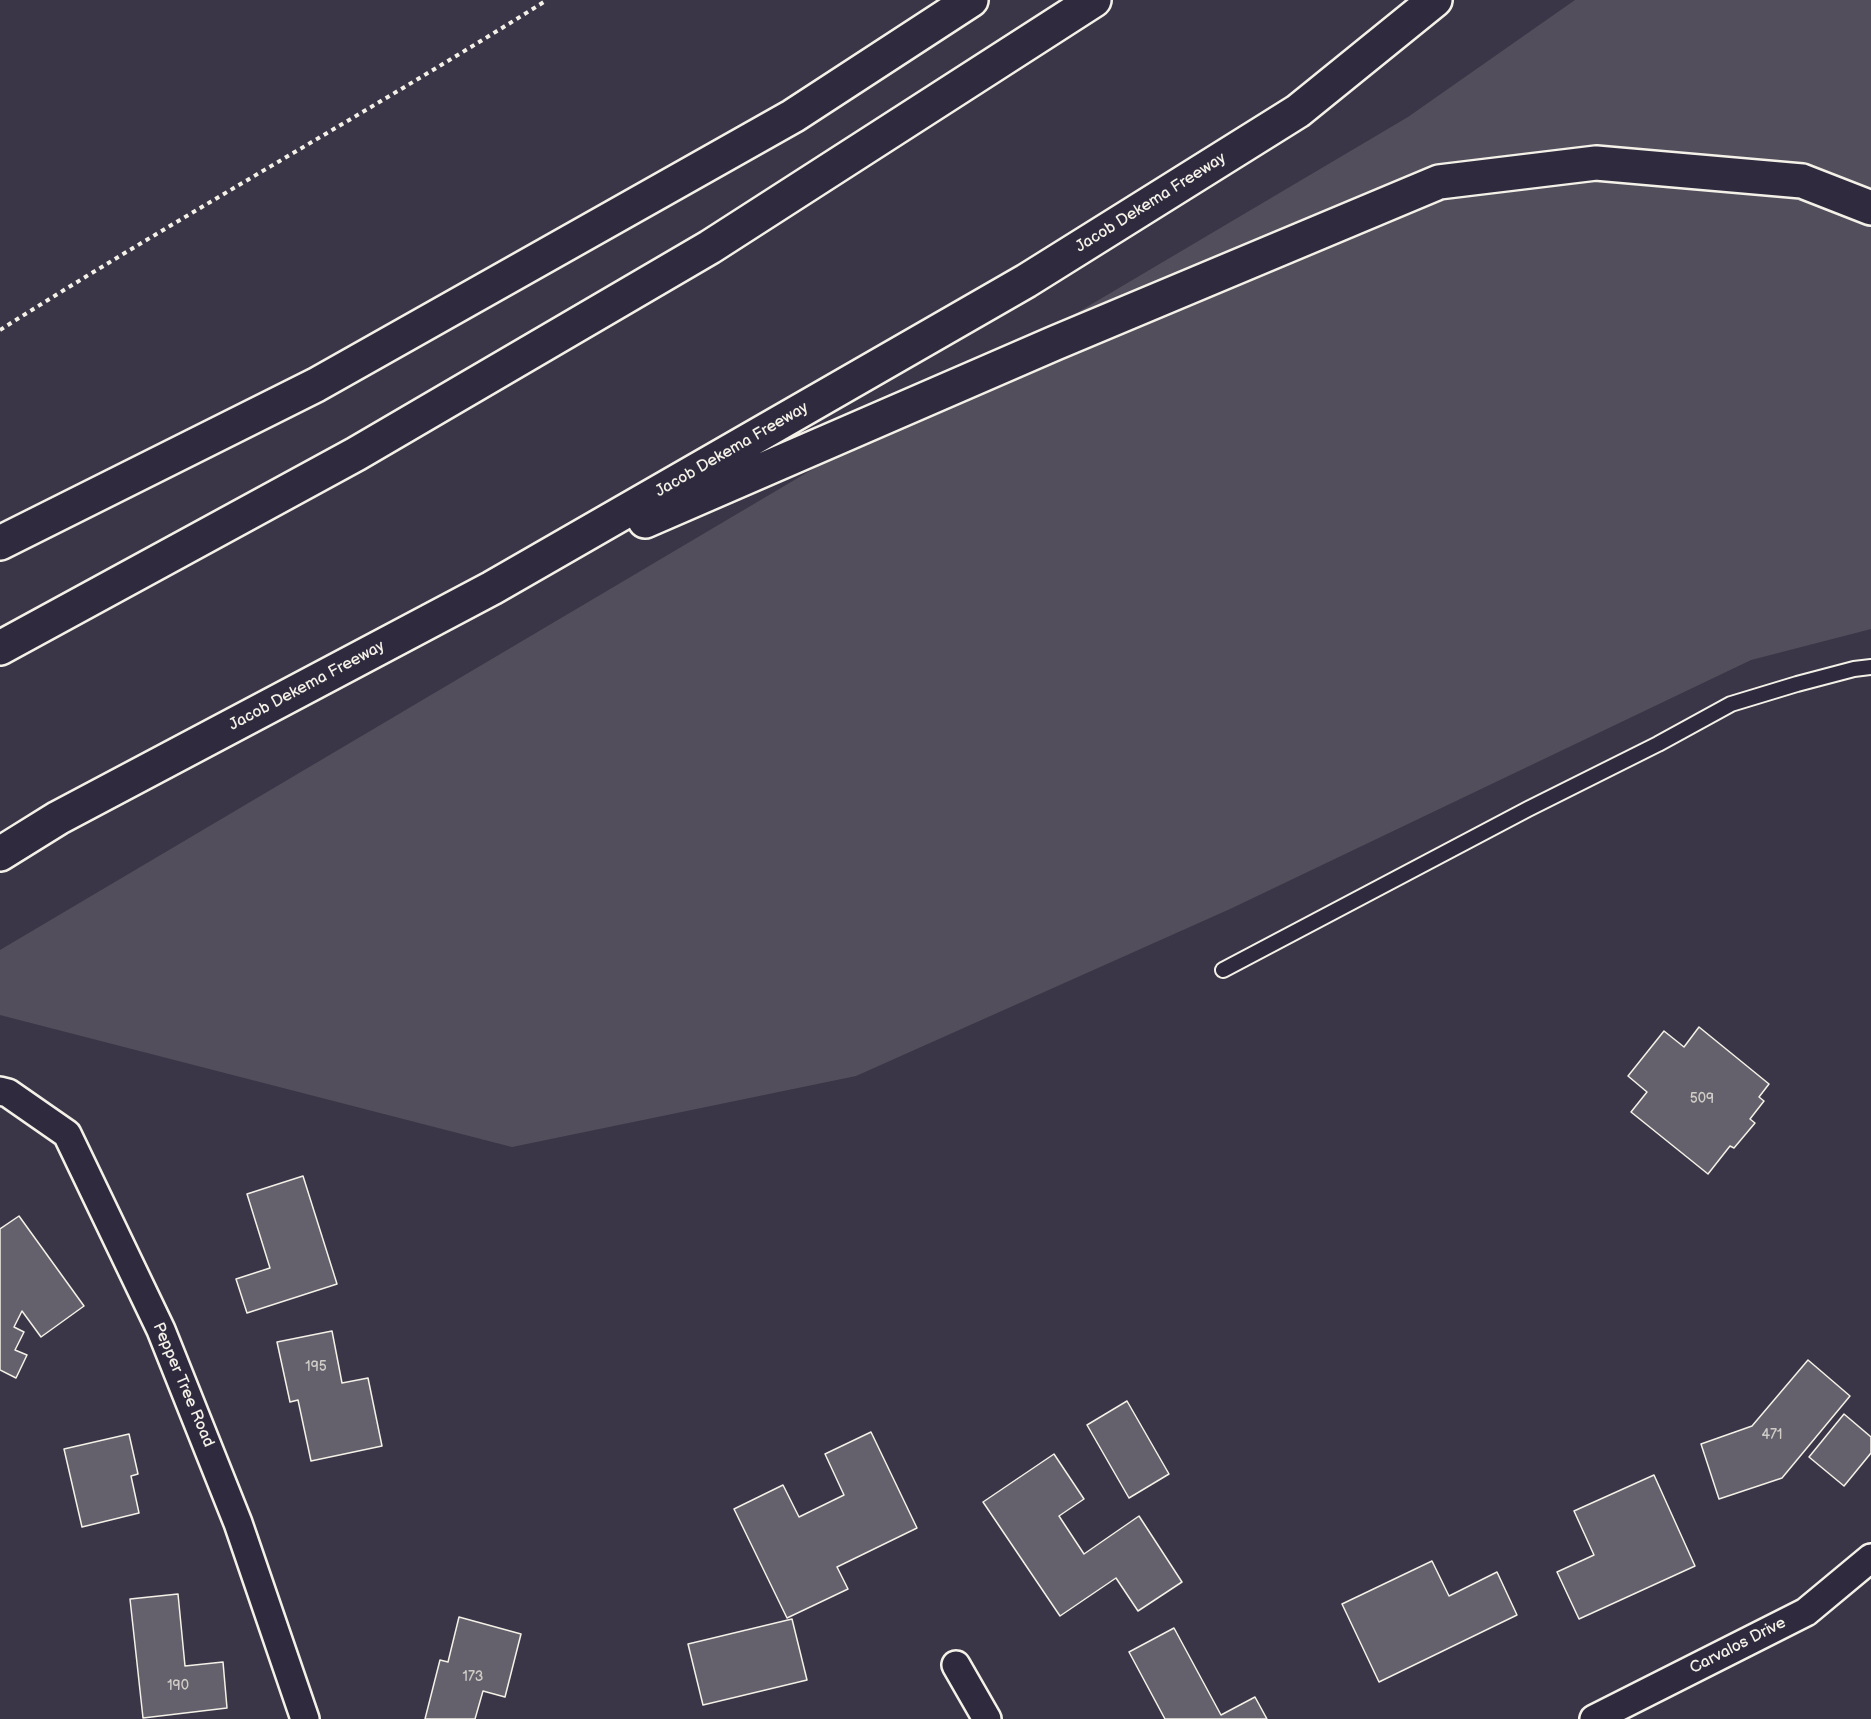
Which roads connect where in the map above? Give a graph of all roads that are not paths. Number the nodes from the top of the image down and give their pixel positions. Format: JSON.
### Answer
{"nodes":[{"id":1,"x":971,"y":0,"type":"edge"},
{"id":2,"x":1094,"y":0,"type":"edge"},
{"id":3,"x":1435,"y":0,"type":"edge"},
{"id":4,"x":952,"y":9,"type":"edge"},
{"id":5,"x":1871,"y":208,"type":"edge"},
{"id":6,"x":0,"y":543,"type":"edge"},
{"id":7,"x":492,"y":588,"type":"junction"},
{"id":8,"x":0,"y":648,"type":"edge"},
{"id":9,"x":1871,"y":667,"type":"edge"},
{"id":10,"x":0,"y":854,"type":"edge"},
{"id":11,"x":1223,"y":970,"type":"dead end"},
{"id":12,"x":0,"y":1091,"type":"edge"},
{"id":13,"x":1871,"y":1558,"type":"edge"},
{"id":14,"x":956,"y":1665,"type":"dead end"},
{"id":15,"x":305,"y":1719,"type":"edge"},
{"id":16,"x":987,"y":1719,"type":"edge"},
{"id":17,"x":1594,"y":1719,"type":"edge"}],
"edges":[{"from":1,"to":4,"type":"highway"},
{"from":2,"to":8,"type":"highway"},
{"from":3,"to":7,"type":"highway","name":"Jacob Dekema Freeway"},
{"from":4,"to":6,"type":"highway"},
{"from":5,"to":7,"type":"highway"},
{"from":7,"to":10,"type":"highway","name":"Jacob Dekema Freeway"},
{"from":9,"to":11,"type":"lane"},
{"from":12,"to":15,"type":"street","name":"Pepper Tree Road"},
{"from":13,"to":17,"type":"street","name":"Carvalos Drive"},
{"from":14,"to":16,"type":"street"}]}
